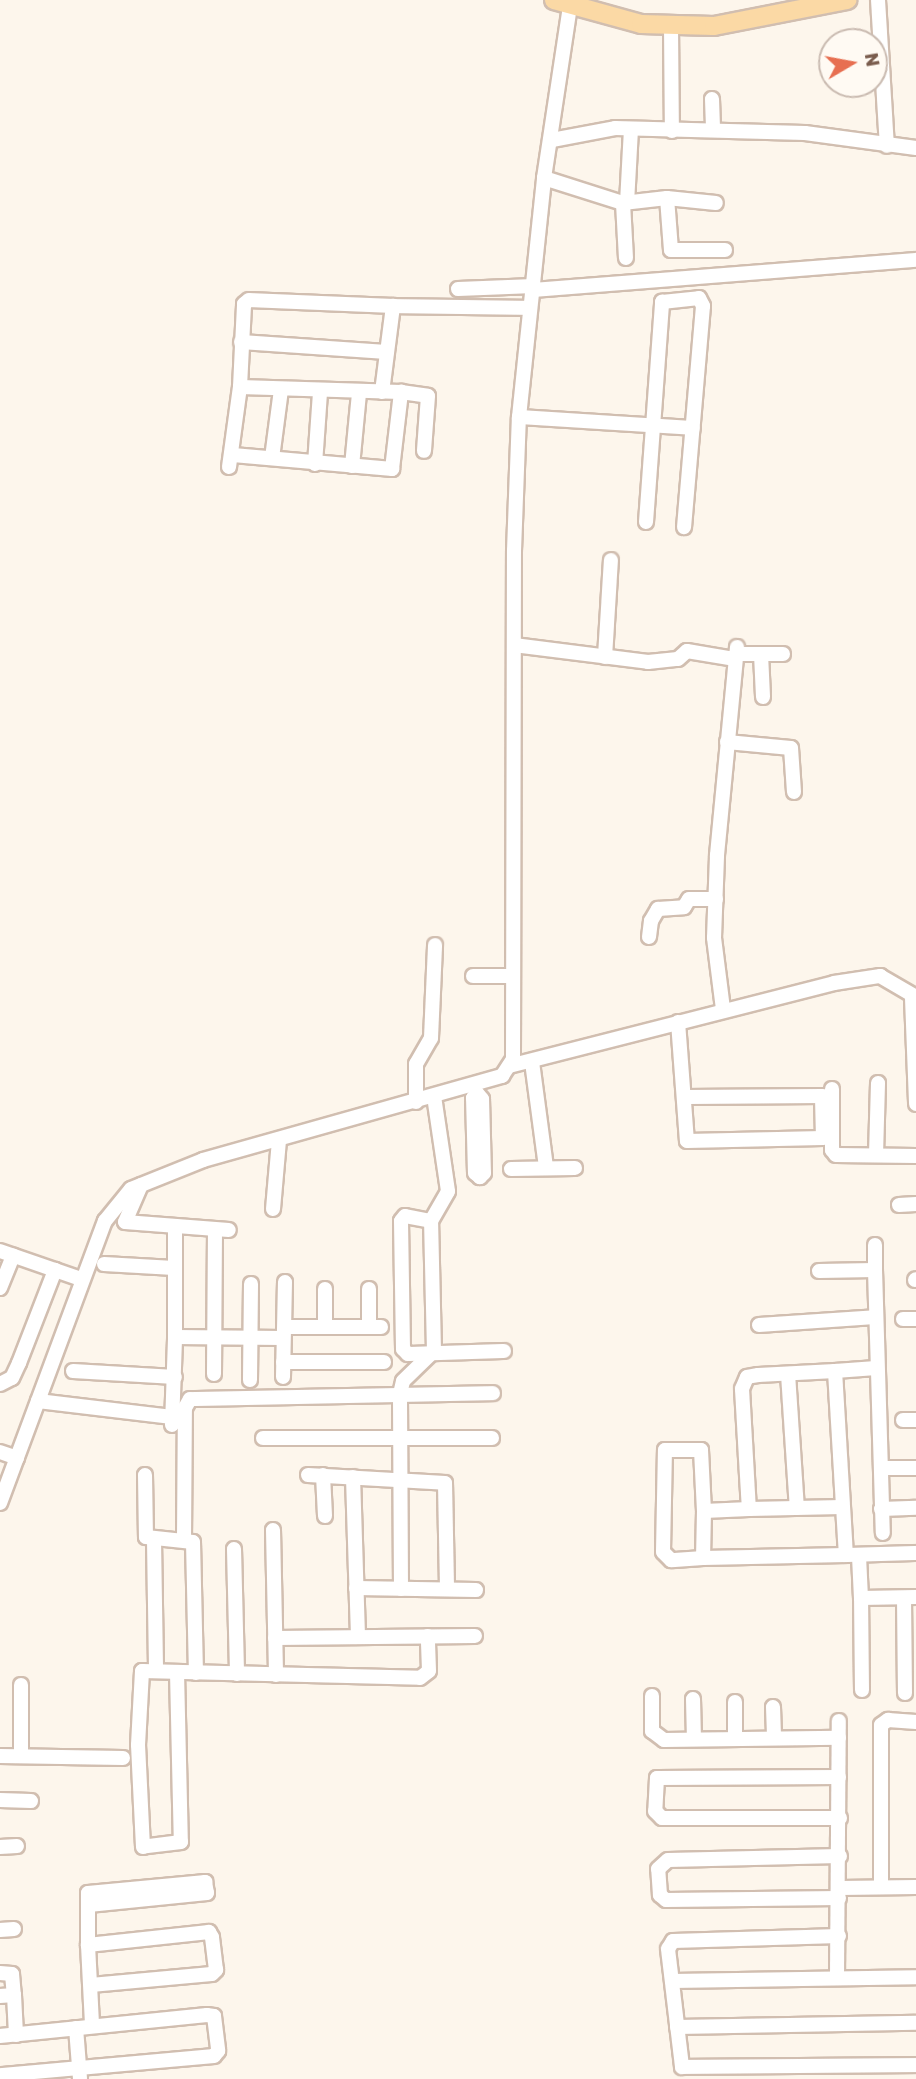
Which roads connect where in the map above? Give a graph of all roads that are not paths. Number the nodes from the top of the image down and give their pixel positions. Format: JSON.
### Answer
{"nodes":[{"id":1,"x":847,"y":0,"type":"edge"},
{"id":2,"x":878,"y":0,"type":"edge"},
{"id":3,"x":562,"y":3,"type":"edge"},
{"id":4,"x":797,"y":5,"type":"edge"},
{"id":5,"x":671,"y":26,"type":"junction"},
{"id":6,"x":712,"y":99,"type":"dead end"},
{"id":7,"x":631,"y":128,"type":"junction"},
{"id":8,"x":713,"y":130,"type":"junction"},
{"id":9,"x":673,"y":131,"type":"junction"},
{"id":10,"x":552,"y":140,"type":"junction"},
{"id":11,"x":887,"y":146,"type":"junction"},
{"id":12,"x":916,"y":148,"type":"edge"},
{"id":13,"x":544,"y":178,"type":"junction"},
{"id":14,"x":667,"y":198,"type":"junction"},
{"id":15,"x":625,"y":203,"type":"junction"},
{"id":16,"x":716,"y":203,"type":"dead end"},
{"id":17,"x":725,"y":250,"type":"dead end"},
{"id":18,"x":626,"y":258,"type":"dead end"},
{"id":19,"x":916,"y":260,"type":"edge"},
{"id":20,"x":533,"y":288,"type":"junction"},
{"id":21,"x":458,"y":289,"type":"dead end"},
{"id":22,"x":393,"y":306,"type":"junction"},
{"id":23,"x":530,"y":308,"type":"junction"},
{"id":24,"x":241,"y":342,"type":"junction"},
{"id":25,"x":387,"y":352,"type":"junction"},
{"id":26,"x":240,"y":387,"type":"junction"},
{"id":27,"x":281,"y":390,"type":"junction"},
{"id":28,"x":320,"y":392,"type":"junction"},
{"id":29,"x":382,"y":392,"type":"junction"},
{"id":30,"x":401,"y":392,"type":"junction"},
{"id":31,"x":359,"y":393,"type":"junction"},
{"id":32,"x":519,"y":417,"type":"junction"},
{"id":33,"x":652,"y":425,"type":"junction"},
{"id":34,"x":693,"y":428,"type":"junction"},
{"id":35,"x":425,"y":451,"type":"dead end"},
{"id":36,"x":272,"y":458,"type":"junction"},
{"id":37,"x":315,"y":464,"type":"junction"},
{"id":38,"x":352,"y":466,"type":"junction"},
{"id":39,"x":646,"y":522,"type":"dead end"},
{"id":40,"x":684,"y":527,"type":"dead end"},
{"id":41,"x":611,"y":560,"type":"dead end"},
{"id":42,"x":514,"y":645,"type":"junction"},
{"id":43,"x":736,"y":653,"type":"junction"},
{"id":44,"x":761,"y":654,"type":"junction"},
{"id":45,"x":783,"y":654,"type":"dead end"},
{"id":46,"x":605,"y":657,"type":"junction"},
{"id":47,"x":763,"y":696,"type":"dead end"},
{"id":48,"x":727,"y":742,"type":"junction"},
{"id":49,"x":794,"y":792,"type":"dead end"},
{"id":50,"x":716,"y":899,"type":"junction"},
{"id":51,"x":649,"y":937,"type":"dead end"},
{"id":52,"x":435,"y":945,"type":"dead end"},
{"id":53,"x":472,"y":976,"type":"dead end"},
{"id":54,"x":513,"y":976,"type":"junction"},
{"id":55,"x":914,"y":998,"type":"edge"},
{"id":56,"x":723,"y":1009,"type":"junction"},
{"id":57,"x":678,"y":1022,"type":"junction"},
{"id":58,"x":532,"y":1062,"type":"junction"},
{"id":59,"x":509,"y":1066,"type":"junction"},
{"id":60,"x":915,"y":1068,"type":"edge"},
{"id":61,"x":878,"y":1083,"type":"dead end"},
{"id":62,"x":477,"y":1088,"type":"junction"},
{"id":63,"x":832,"y":1088,"type":"dead end"},
{"id":64,"x":434,"y":1096,"type":"junction"},
{"id":65,"x":687,"y":1097,"type":"junction"},
{"id":66,"x":416,"y":1102,"type":"junction"},
{"id":67,"x":916,"y":1104,"type":"edge"},
{"id":68,"x":279,"y":1140,"type":"junction"},
{"id":69,"x":876,"y":1155,"type":"junction"},
{"id":70,"x":916,"y":1156,"type":"edge"},
{"id":71,"x":546,"y":1167,"type":"junction"},
{"id":72,"x":575,"y":1168,"type":"dead end"},
{"id":73,"x":511,"y":1169,"type":"dead end"},
{"id":74,"x":141,"y":1185,"type":"junction"},
{"id":75,"x":916,"y":1204,"type":"edge"},
{"id":76,"x":899,"y":1205,"type":"dead end"},
{"id":77,"x":273,"y":1209,"type":"dead end"},
{"id":78,"x":431,"y":1221,"type":"junction"},
{"id":79,"x":175,"y":1226,"type":"junction"},
{"id":80,"x":876,"y":1245,"type":"dead end"},
{"id":81,"x":6,"y":1254,"type":"edge"},
{"id":82,"x":104,"y":1264,"type":"dead end"},
{"id":83,"x":174,"y":1268,"type":"junction"},
{"id":84,"x":55,"y":1270,"type":"junction"},
{"id":85,"x":875,"y":1270,"type":"junction"},
{"id":86,"x":820,"y":1271,"type":"dead end"},
{"id":87,"x":81,"y":1279,"type":"junction"},
{"id":88,"x":285,"y":1282,"type":"dead end"},
{"id":89,"x":251,"y":1284,"type":"dead end"},
{"id":90,"x":0,"y":1288,"type":"edge"},
{"id":91,"x":325,"y":1289,"type":"dead end"},
{"id":92,"x":369,"y":1289,"type":"dead end"},
{"id":93,"x":875,"y":1317,"type":"junction"},
{"id":94,"x":325,"y":1325,"type":"junction"},
{"id":95,"x":759,"y":1325,"type":"dead end"},
{"id":96,"x":284,"y":1333,"type":"junction"},
{"id":97,"x":175,"y":1337,"type":"junction"},
{"id":98,"x":253,"y":1338,"type":"junction"},
{"id":99,"x":215,"y":1339,"type":"junction"},
{"id":100,"x":434,"y":1351,"type":"junction"},
{"id":101,"x":505,"y":1351,"type":"dead end"},
{"id":102,"x":384,"y":1362,"type":"dead end"},
{"id":103,"x":876,"y":1368,"type":"junction"},
{"id":104,"x":74,"y":1371,"type":"dead end"},
{"id":105,"x":835,"y":1371,"type":"junction"},
{"id":106,"x":214,"y":1374,"type":"dead end"},
{"id":107,"x":788,"y":1374,"type":"junction"},
{"id":108,"x":175,"y":1377,"type":"junction"},
{"id":109,"x":250,"y":1380,"type":"dead end"},
{"id":110,"x":0,"y":1384,"type":"edge"},
{"id":111,"x":493,"y":1393,"type":"dead end"},
{"id":112,"x":400,"y":1394,"type":"junction"},
{"id":113,"x":38,"y":1401,"type":"junction"},
{"id":114,"x":263,"y":1438,"type":"dead end"},
{"id":115,"x":492,"y":1438,"type":"dead end"},
{"id":116,"x":400,"y":1439,"type":"junction"},
{"id":117,"x":0,"y":1452,"type":"edge"},
{"id":118,"x":17,"y":1458,"type":"junction"},
{"id":119,"x":881,"y":1468,"type":"junction"},
{"id":120,"x":916,"y":1468,"type":"edge"},
{"id":121,"x":145,"y":1475,"type":"dead end"},
{"id":122,"x":307,"y":1475,"type":"dead end"},
{"id":123,"x":323,"y":1475,"type":"junction"},
{"id":124,"x":354,"y":1477,"type":"junction"},
{"id":125,"x":401,"y":1478,"type":"junction"},
{"id":126,"x":1,"y":1500,"type":"edge"},
{"id":127,"x":842,"y":1507,"type":"junction"},
{"id":128,"x":797,"y":1508,"type":"junction"},
{"id":129,"x":916,"y":1508,"type":"edge"},
{"id":130,"x":749,"y":1509,"type":"junction"},
{"id":131,"x":881,"y":1510,"type":"junction"},
{"id":132,"x":704,"y":1511,"type":"junction"},
{"id":133,"x":325,"y":1516,"type":"dead end"},
{"id":134,"x":273,"y":1531,"type":"dead end"},
{"id":135,"x":883,"y":1533,"type":"dead end"},
{"id":136,"x":184,"y":1539,"type":"junction"},
{"id":137,"x":154,"y":1540,"type":"junction"},
{"id":138,"x":234,"y":1549,"type":"dead end"},
{"id":139,"x":916,"y":1553,"type":"edge"},
{"id":140,"x":853,"y":1555,"type":"junction"},
{"id":141,"x":704,"y":1558,"type":"junction"},
{"id":142,"x":356,"y":1588,"type":"junction"},
{"id":143,"x":401,"y":1589,"type":"junction"},
{"id":144,"x":447,"y":1590,"type":"junction"},
{"id":145,"x":475,"y":1590,"type":"dead end"},
{"id":146,"x":910,"y":1597,"type":"edge"},
{"id":147,"x":861,"y":1598,"type":"junction"},
{"id":148,"x":428,"y":1636,"type":"junction"},
{"id":149,"x":475,"y":1636,"type":"dead end"},
{"id":150,"x":358,"y":1637,"type":"junction"},
{"id":151,"x":275,"y":1638,"type":"junction"},
{"id":152,"x":156,"y":1670,"type":"junction"},
{"id":153,"x":177,"y":1672,"type":"junction"},
{"id":154,"x":196,"y":1673,"type":"junction"},
{"id":155,"x":237,"y":1674,"type":"junction"},
{"id":156,"x":276,"y":1675,"type":"junction"},
{"id":157,"x":21,"y":1685,"type":"dead end"},
{"id":158,"x":862,"y":1690,"type":"dead end"},
{"id":159,"x":905,"y":1693,"type":"dead end"},
{"id":160,"x":652,"y":1696,"type":"dead end"},
{"id":161,"x":693,"y":1699,"type":"dead end"},
{"id":162,"x":735,"y":1702,"type":"dead end"},
{"id":163,"x":773,"y":1707,"type":"dead end"},
{"id":164,"x":839,"y":1721,"type":"dead end"},
{"id":165,"x":916,"y":1722,"type":"edge"},
{"id":166,"x":774,"y":1738,"type":"junction"},
{"id":167,"x":839,"y":1738,"type":"junction"},
{"id":168,"x":694,"y":1739,"type":"junction"},
{"id":169,"x":735,"y":1739,"type":"junction"},
{"id":170,"x":0,"y":1756,"type":"edge"},
{"id":171,"x":21,"y":1756,"type":"junction"},
{"id":172,"x":123,"y":1758,"type":"dead end"},
{"id":173,"x":839,"y":1777,"type":"junction"},
{"id":174,"x":0,"y":1800,"type":"edge"},
{"id":175,"x":31,"y":1801,"type":"dead end"},
{"id":176,"x":840,"y":1818,"type":"junction"},
{"id":177,"x":17,"y":1846,"type":"dead end"},
{"id":178,"x":0,"y":1847,"type":"edge"},
{"id":179,"x":840,"y":1856,"type":"junction"},
{"id":180,"x":916,"y":1886,"type":"edge"},
{"id":181,"x":881,"y":1887,"type":"junction"},
{"id":182,"x":840,"y":1893,"type":"junction"},
{"id":183,"x":89,"y":1905,"type":"junction"},
{"id":184,"x":839,"y":1936,"type":"junction"},
{"id":185,"x":88,"y":1945,"type":"junction"},
{"id":186,"x":0,"y":1973,"type":"edge"},
{"id":187,"x":837,"y":1976,"type":"junction"},
{"id":188,"x":916,"y":1977,"type":"edge"},
{"id":189,"x":672,"y":1981,"type":"junction"},
{"id":190,"x":91,"y":1985,"type":"junction"},
{"id":191,"x":7,"y":1995,"type":"edge"},
{"id":192,"x":92,"y":2024,"type":"junction"},
{"id":193,"x":916,"y":2024,"type":"edge"},
{"id":194,"x":677,"y":2027,"type":"junction"},
{"id":195,"x":76,"y":2028,"type":"junction"},
{"id":196,"x":16,"y":2035,"type":"junction"},
{"id":197,"x":0,"y":2036,"type":"edge"},
{"id":198,"x":916,"y":2065,"type":"edge"},
{"id":199,"x":80,"y":2073,"type":"edge"},
{"id":200,"x":710,"y":2073,"type":"edge"},
{"id":201,"x":747,"y":2073,"type":"edge"},
{"id":202,"x":785,"y":2073,"type":"edge"},
{"id":203,"x":826,"y":2073,"type":"edge"},
{"id":204,"x":868,"y":2073,"type":"edge"},
{"id":205,"x":0,"y":2075,"type":"edge"}],
"edges":[{"from":1,"to":4,"type":"main road"},
{"from":2,"to":11,"type":"street"},
{"from":3,"to":5,"type":"main road"},
{"from":3,"to":10,"type":"street"},
{"from":4,"to":5,"type":"main road"},
{"from":5,"to":9,"type":"street"},
{"from":6,"to":8,"type":"street"},
{"from":7,"to":9,"type":"street"},
{"from":7,"to":10,"type":"street"},
{"from":7,"to":15,"type":"street"},
{"from":8,"to":9,"type":"street"},
{"from":8,"to":11,"type":"street"},
{"from":10,"to":13,"type":"street"},
{"from":11,"to":12,"type":"street"},
{"from":13,"to":15,"type":"street"},
{"from":13,"to":20,"type":"street"},
{"from":14,"to":15,"type":"street"},
{"from":14,"to":16,"type":"street"},
{"from":14,"to":17,"type":"street"},
{"from":15,"to":18,"type":"street"},
{"from":19,"to":20,"type":"street"},
{"from":20,"to":21,"type":"street"},
{"from":20,"to":23,"type":"street"},
{"from":22,"to":23,"type":"street"},
{"from":22,"to":24,"type":"street"},
{"from":22,"to":25,"type":"street"},
{"from":23,"to":32,"type":"street"},
{"from":24,"to":25,"type":"street"},
{"from":24,"to":26,"type":"street"},
{"from":25,"to":29,"type":"street"},
{"from":26,"to":27,"type":"street"},
{"from":26,"to":36,"type":"street"},
{"from":27,"to":28,"type":"street"},
{"from":27,"to":36,"type":"street"},
{"from":28,"to":31,"type":"street"},
{"from":28,"to":37,"type":"street"},
{"from":29,"to":30,"type":"street"},
{"from":29,"to":31,"type":"street"},
{"from":30,"to":35,"type":"street"},
{"from":30,"to":38,"type":"street"},
{"from":31,"to":38,"type":"street"},
{"from":32,"to":33,"type":"street"},
{"from":32,"to":42,"type":"street"},
{"from":33,"to":34,"type":"street"},
{"from":33,"to":34,"type":"street"},
{"from":33,"to":39,"type":"street"},
{"from":34,"to":40,"type":"street"},
{"from":36,"to":37,"type":"street"},
{"from":37,"to":38,"type":"street"},
{"from":41,"to":46,"type":"street"},
{"from":42,"to":46,"type":"street"},
{"from":42,"to":54,"type":"street"},
{"from":43,"to":44,"type":"street"},
{"from":43,"to":46,"type":"street"},
{"from":43,"to":48,"type":"street"},
{"from":44,"to":45,"type":"street"},
{"from":44,"to":47,"type":"street"},
{"from":48,"to":49,"type":"street"},
{"from":48,"to":50,"type":"street"},
{"from":50,"to":51,"type":"street"},
{"from":50,"to":56,"type":"street"},
{"from":52,"to":66,"type":"street"},
{"from":53,"to":54,"type":"street"},
{"from":54,"to":59,"type":"street"},
{"from":55,"to":56,"type":"street"},
{"from":55,"to":60,"type":"street"},
{"from":56,"to":57,"type":"street"},
{"from":57,"to":58,"type":"street"},
{"from":57,"to":65,"type":"street"},
{"from":58,"to":59,"type":"street"},
{"from":58,"to":71,"type":"street"},
{"from":59,"to":62,"type":"street"},
{"from":60,"to":67,"type":"street"},
{"from":61,"to":69,"type":"street"},
{"from":62,"to":62,"type":"street"},
{"from":62,"to":64,"type":"street"},
{"from":63,"to":69,"type":"street"},
{"from":64,"to":66,"type":"street"},
{"from":64,"to":78,"type":"street"},
{"from":65,"to":65,"type":"street"},
{"from":66,"to":68,"type":"street"},
{"from":68,"to":74,"type":"street"},
{"from":68,"to":77,"type":"street"},
{"from":69,"to":70,"type":"street"},
{"from":71,"to":72,"type":"street"},
{"from":71,"to":73,"type":"street"},
{"from":74,"to":79,"type":"street"},
{"from":74,"to":87,"type":"street"},
{"from":75,"to":76,"type":"street"},
{"from":78,"to":100,"type":"street"},
{"from":78,"to":100,"type":"street"},
{"from":79,"to":83,"type":"street"},
{"from":79,"to":99,"type":"street"},
{"from":80,"to":85,"type":"street"},
{"from":81,"to":84,"type":"street"},
{"from":81,"to":90,"type":"street"},
{"from":82,"to":83,"type":"street"},
{"from":83,"to":97,"type":"street"},
{"from":84,"to":87,"type":"street"},
{"from":84,"to":110,"type":"street"},
{"from":85,"to":86,"type":"street"},
{"from":85,"to":93,"type":"street"},
{"from":87,"to":113,"type":"street"},
{"from":88,"to":96,"type":"street"},
{"from":89,"to":98,"type":"street"},
{"from":91,"to":94,"type":"street"},
{"from":92,"to":94,"type":"street"},
{"from":93,"to":95,"type":"street"},
{"from":93,"to":103,"type":"street"},
{"from":94,"to":96,"type":"street"},
{"from":96,"to":98,"type":"street"},
{"from":96,"to":102,"type":"street"},
{"from":97,"to":99,"type":"street"},
{"from":97,"to":108,"type":"street"},
{"from":98,"to":99,"type":"street"},
{"from":98,"to":109,"type":"street"},
{"from":99,"to":106,"type":"street"},
{"from":100,"to":101,"type":"street"},
{"from":100,"to":112,"type":"street"},
{"from":103,"to":105,"type":"street"},
{"from":103,"to":119,"type":"street"},
{"from":104,"to":108,"type":"street"},
{"from":105,"to":107,"type":"street"},
{"from":105,"to":127,"type":"street"},
{"from":107,"to":128,"type":"street"},
{"from":107,"to":130,"type":"street"},
{"from":108,"to":113,"type":"street"},
{"from":111,"to":112,"type":"street"},
{"from":112,"to":116,"type":"street"},
{"from":112,"to":136,"type":"street"},
{"from":113,"to":118,"type":"street"},
{"from":114,"to":116,"type":"street"},
{"from":115,"to":116,"type":"street"},
{"from":116,"to":125,"type":"street"},
{"from":117,"to":118,"type":"street"},
{"from":118,"to":126,"type":"street"},
{"from":119,"to":120,"type":"street"},
{"from":119,"to":131,"type":"street"},
{"from":121,"to":137,"type":"street"},
{"from":122,"to":123,"type":"street"},
{"from":123,"to":124,"type":"street"},
{"from":123,"to":133,"type":"street"},
{"from":124,"to":125,"type":"street"},
{"from":124,"to":142,"type":"street"},
{"from":125,"to":143,"type":"street"},
{"from":125,"to":144,"type":"street"},
{"from":127,"to":128,"type":"street"},
{"from":127,"to":140,"type":"street"},
{"from":128,"to":130,"type":"street"},
{"from":129,"to":131,"type":"street"},
{"from":130,"to":132,"type":"street"},
{"from":131,"to":135,"type":"street"},
{"from":132,"to":141,"type":"street"},
{"from":132,"to":141,"type":"street"},
{"from":134,"to":151,"type":"street"},
{"from":136,"to":137,"type":"street"},
{"from":136,"to":154,"type":"street"},
{"from":137,"to":152,"type":"street"},
{"from":138,"to":155,"type":"street"},
{"from":139,"to":140,"type":"street"},
{"from":140,"to":141,"type":"street"},
{"from":140,"to":147,"type":"street"},
{"from":142,"to":143,"type":"street"},
{"from":142,"to":150,"type":"street"},
{"from":143,"to":144,"type":"street"},
{"from":144,"to":145,"type":"street"},
{"from":146,"to":147,"type":"street"},
{"from":146,"to":159,"type":"street"},
{"from":147,"to":158,"type":"street"},
{"from":148,"to":149,"type":"street"},
{"from":148,"to":150,"type":"street"},
{"from":148,"to":156,"type":"street"},
{"from":150,"to":151,"type":"street"},
{"from":151,"to":156,"type":"street"},
{"from":152,"to":153,"type":"street"},
{"from":152,"to":153,"type":"street"},
{"from":153,"to":154,"type":"street"},
{"from":154,"to":155,"type":"street"},
{"from":155,"to":156,"type":"street"},
{"from":157,"to":171,"type":"street"},
{"from":160,"to":168,"type":"street"},
{"from":161,"to":168,"type":"street"},
{"from":162,"to":169,"type":"street"},
{"from":163,"to":166,"type":"street"},
{"from":164,"to":167,"type":"street"},
{"from":165,"to":181,"type":"street"},
{"from":166,"to":167,"type":"street"},
{"from":166,"to":169,"type":"street"},
{"from":167,"to":173,"type":"street"},
{"from":168,"to":169,"type":"street"},
{"from":170,"to":171,"type":"street"},
{"from":171,"to":172,"type":"street"},
{"from":173,"to":176,"type":"street"},
{"from":173,"to":176,"type":"street"},
{"from":174,"to":175,"type":"street"},
{"from":176,"to":179,"type":"street"},
{"from":177,"to":178,"type":"street"},
{"from":179,"to":182,"type":"street"},
{"from":179,"to":182,"type":"street"},
{"from":180,"to":181,"type":"street"},
{"from":181,"to":182,"type":"street"},
{"from":182,"to":184,"type":"street"},
{"from":183,"to":183,"type":"street"},
{"from":183,"to":185,"type":"street"},
{"from":184,"to":187,"type":"street"},
{"from":184,"to":189,"type":"street"},
{"from":185,"to":190,"type":"street"},
{"from":185,"to":190,"type":"street"},
{"from":186,"to":191,"type":"street"},
{"from":187,"to":188,"type":"street"},
{"from":187,"to":189,"type":"street"},
{"from":189,"to":194,"type":"street"},
{"from":190,"to":192,"type":"street"},
{"from":191,"to":196,"type":"street"},
{"from":192,"to":195,"type":"street"},
{"from":192,"to":199,"type":"street"},
{"from":193,"to":194,"type":"street"},
{"from":194,"to":200,"type":"street"},
{"from":195,"to":196,"type":"street"},
{"from":195,"to":199,"type":"street"},
{"from":196,"to":197,"type":"street"},
{"from":198,"to":204,"type":"street"},
{"from":199,"to":205,"type":"street"},
{"from":200,"to":201,"type":"street"},
{"from":201,"to":202,"type":"street"},
{"from":202,"to":203,"type":"street"},
{"from":203,"to":204,"type":"street"}]}
